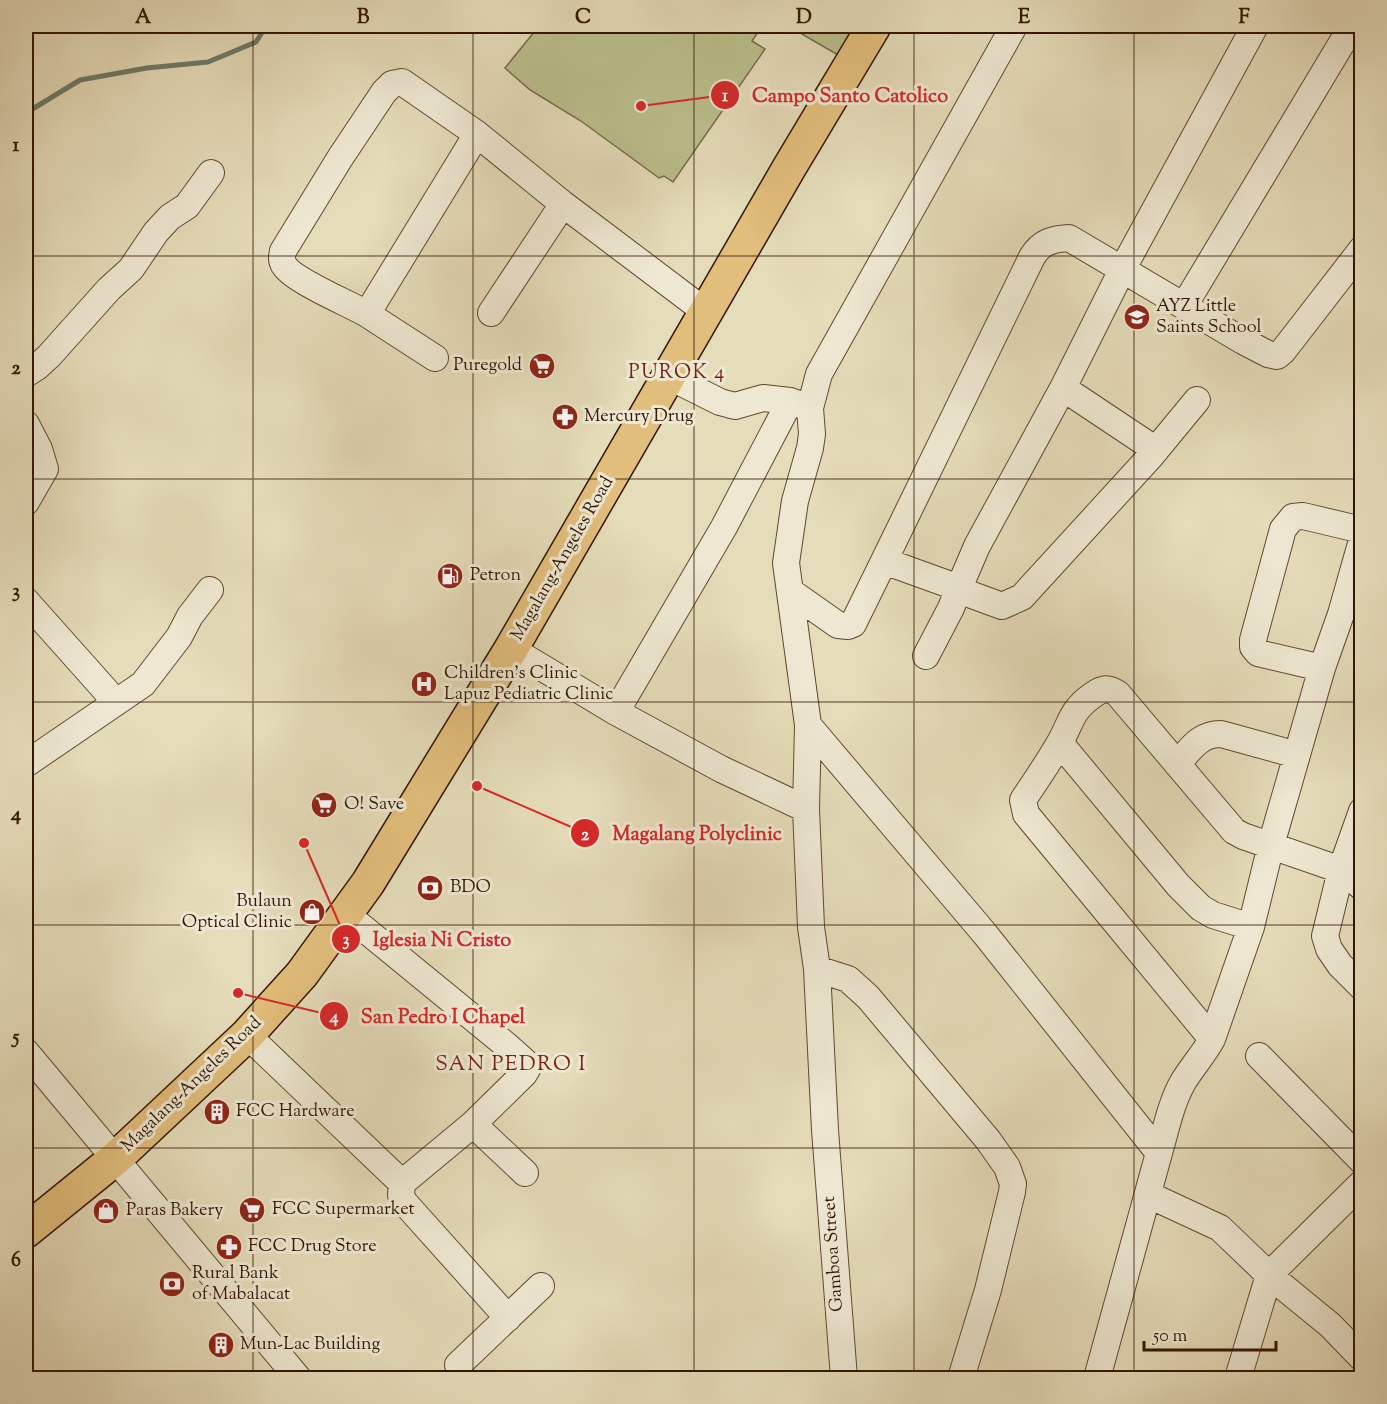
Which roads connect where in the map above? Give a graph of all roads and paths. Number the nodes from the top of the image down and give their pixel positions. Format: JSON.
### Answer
{"nodes":[{"id":1,"x":874,"y":26,"type":"edge"},
{"id":2,"x":1014,"y":26,"type":"edge"},
{"id":3,"x":1255,"y":26,"type":"edge"},
{"id":4,"x":1352,"y":26,"type":"edge"},
{"id":5,"x":477,"y":134,"type":"junction"},
{"id":6,"x":211,"y":173,"type":"dead end"},
{"id":7,"x":563,"y":204,"type":"junction"},
{"id":8,"x":1362,"y":249,"type":"edge"},
{"id":9,"x":1122,"y":270,"type":"junction"},
{"id":10,"x":1184,"y":306,"type":"junction"},
{"id":11,"x":706,"y":312,"type":"junction"},
{"id":12,"x":491,"y":313,"type":"dead end"},
{"id":13,"x":367,"y":314,"type":"junction"},
{"id":14,"x":435,"y":358,"type":"dead end"},
{"id":15,"x":26,"y":374,"type":"edge"},
{"id":16,"x":668,"y":376,"type":"junction"},
{"id":17,"x":1063,"y":388,"type":"junction"},
{"id":18,"x":1197,"y":400,"type":"dead end"},
{"id":19,"x":800,"y":405,"type":"junction"},
{"id":20,"x":26,"y":424,"type":"edge"},
{"id":21,"x":1156,"y":450,"type":"junction"},
{"id":22,"x":26,"y":502,"type":"edge"},
{"id":23,"x":1362,"y":530,"type":"edge"},
{"id":24,"x":1362,"y":540,"type":"edge"},
{"id":25,"x":885,"y":561,"type":"junction"},
{"id":26,"x":959,"y":588,"type":"junction"},
{"id":27,"x":210,"y":590,"type":"dead end"},
{"id":28,"x":791,"y":592,"type":"junction"},
{"id":29,"x":26,"y":601,"type":"edge"},
{"id":30,"x":511,"y":649,"type":"junction"},
{"id":31,"x":926,"y":656,"type":"dead end"},
{"id":32,"x":1322,"y":668,"type":"junction"},
{"id":33,"x":116,"y":702,"type":"junction"},
{"id":34,"x":616,"y":712,"type":"junction"},
{"id":35,"x":808,"y":725,"type":"junction"},
{"id":36,"x":1060,"y":743,"type":"junction"},
{"id":37,"x":1297,"y":755,"type":"junction"},
{"id":38,"x":26,"y":764,"type":"edge"},
{"id":39,"x":1177,"y":764,"type":"junction"},
{"id":40,"x":806,"y":809,"type":"junction"},
{"id":41,"x":1362,"y":811,"type":"edge"},
{"id":42,"x":1271,"y":845,"type":"junction"},
{"id":43,"x":1341,"y":870,"type":"junction"},
{"id":44,"x":1362,"y":887,"type":"edge"},
{"id":45,"x":346,"y":914,"type":"junction"},
{"id":46,"x":1251,"y":927,"type":"junction"},
{"id":47,"x":817,"y":969,"type":"junction"},
{"id":48,"x":1362,"y":987,"type":"edge"},
{"id":49,"x":247,"y":1035,"type":"junction"},
{"id":50,"x":1212,"y":1039,"type":"junction"},
{"id":51,"x":26,"y":1052,"type":"edge"},
{"id":52,"x":1260,"y":1056,"type":"dead end"},
{"id":53,"x":473,"y":1124,"type":"junction"},
{"id":54,"x":1159,"y":1153,"type":"junction"},
{"id":55,"x":116,"y":1158,"type":"junction"},
{"id":56,"x":1362,"y":1161,"type":"edge"},
{"id":57,"x":525,"y":1173,"type":"dead end"},
{"id":58,"x":402,"y":1183,"type":"junction"},
{"id":59,"x":1362,"y":1183,"type":"edge"},
{"id":60,"x":1149,"y":1195,"type":"junction"},
{"id":61,"x":26,"y":1231,"type":"edge"},
{"id":62,"x":1269,"y":1275,"type":"junction"},
{"id":63,"x":541,"y":1286,"type":"dead end"},
{"id":64,"x":508,"y":1318,"type":"junction"},
{"id":65,"x":1362,"y":1358,"type":"edge"},
{"id":66,"x":458,"y":1365,"type":"dead end"},
{"id":67,"x":295,"y":1377,"type":"edge"},
{"id":68,"x":844,"y":1378,"type":"edge"},
{"id":69,"x":961,"y":1378,"type":"edge"},
{"id":70,"x":1097,"y":1378,"type":"edge"},
{"id":71,"x":1238,"y":1378,"type":"edge"}],
"edges":[{"from":1,"to":11,"type":"main road","name":"Magalang-Angeles Road"},
{"from":2,"to":19,"type":"street"},
{"from":3,"to":9,"type":"street"},
{"from":4,"to":10,"type":"street"},
{"from":5,"to":7,"type":"street"},
{"from":5,"to":13,"type":"street"},
{"from":5,"to":13,"type":"street"},
{"from":6,"to":15,"type":"street"},
{"from":7,"to":11,"type":"street"},
{"from":7,"to":12,"type":"street"},
{"from":8,"to":10,"type":"street"},
{"from":9,"to":10,"type":"street"},
{"from":9,"to":17,"type":"street"},
{"from":9,"to":25,"type":"street"},
{"from":11,"to":16,"type":"main road","name":"Magalang-Angeles Road"},
{"from":13,"to":14,"type":"street"},
{"from":16,"to":19,"type":"street"},
{"from":16,"to":30,"type":"main road","name":"Magalang-Angeles Road"},
{"from":17,"to":21,"type":"street"},
{"from":17,"to":26,"type":"street"},
{"from":18,"to":21,"type":"street"},
{"from":19,"to":28,"type":"street","name":"Gamboa Street"},
{"from":19,"to":34,"type":"street"},
{"from":20,"to":22,"type":"street"},
{"from":21,"to":26,"type":"street"},
{"from":23,"to":32,"type":"street"},
{"from":24,"to":32,"type":"street"},
{"from":25,"to":26,"type":"street"},
{"from":25,"to":28,"type":"street"},
{"from":26,"to":31,"type":"street"},
{"from":27,"to":33,"type":"street"},
{"from":28,"to":35,"type":"street","name":"Gamboa Street"},
{"from":29,"to":33,"type":"street"},
{"from":30,"to":34,"type":"street"},
{"from":30,"to":45,"type":"main road","name":"Magalang-Angeles Road"},
{"from":32,"to":37,"type":"street"},
{"from":33,"to":38,"type":"street"},
{"from":34,"to":40,"type":"street"},
{"from":35,"to":40,"type":"street","name":"Gamboa Street"},
{"from":35,"to":54,"type":"street"},
{"from":36,"to":39,"type":"street"},
{"from":36,"to":46,"type":"street"},
{"from":36,"to":50,"type":"street"},
{"from":37,"to":39,"type":"street"},
{"from":37,"to":42,"type":"street"},
{"from":39,"to":42,"type":"street"},
{"from":40,"to":47,"type":"street","name":"Gamboa Street"},
{"from":41,"to":43,"type":"street"},
{"from":42,"to":43,"type":"street"},
{"from":42,"to":46,"type":"street"},
{"from":43,"to":44,"type":"street"},
{"from":43,"to":48,"type":"street"},
{"from":45,"to":49,"type":"main road","name":"Magalang-Angeles Road"},
{"from":45,"to":53,"type":"street"},
{"from":46,"to":50,"type":"street"},
{"from":47,"to":68,"type":"street","name":"Gamboa Street"},
{"from":47,"to":69,"type":"street"},
{"from":49,"to":55,"type":"main road","name":"Magalang-Angeles Road"},
{"from":49,"to":58,"type":"street"},
{"from":50,"to":54,"type":"street"},
{"from":51,"to":55,"type":"street"},
{"from":52,"to":56,"type":"street"},
{"from":53,"to":57,"type":"street"},
{"from":53,"to":58,"type":"street"},
{"from":54,"to":60,"type":"street"},
{"from":55,"to":61,"type":"main road","name":"Magalang-Angeles Road"},
{"from":55,"to":67,"type":"street"},
{"from":58,"to":64,"type":"street"},
{"from":59,"to":62,"type":"street"},
{"from":60,"to":62,"type":"street"},
{"from":60,"to":70,"type":"street"},
{"from":62,"to":65,"type":"street"},
{"from":62,"to":71,"type":"street"},
{"from":63,"to":64,"type":"street"},
{"from":64,"to":66,"type":"street"}]}
